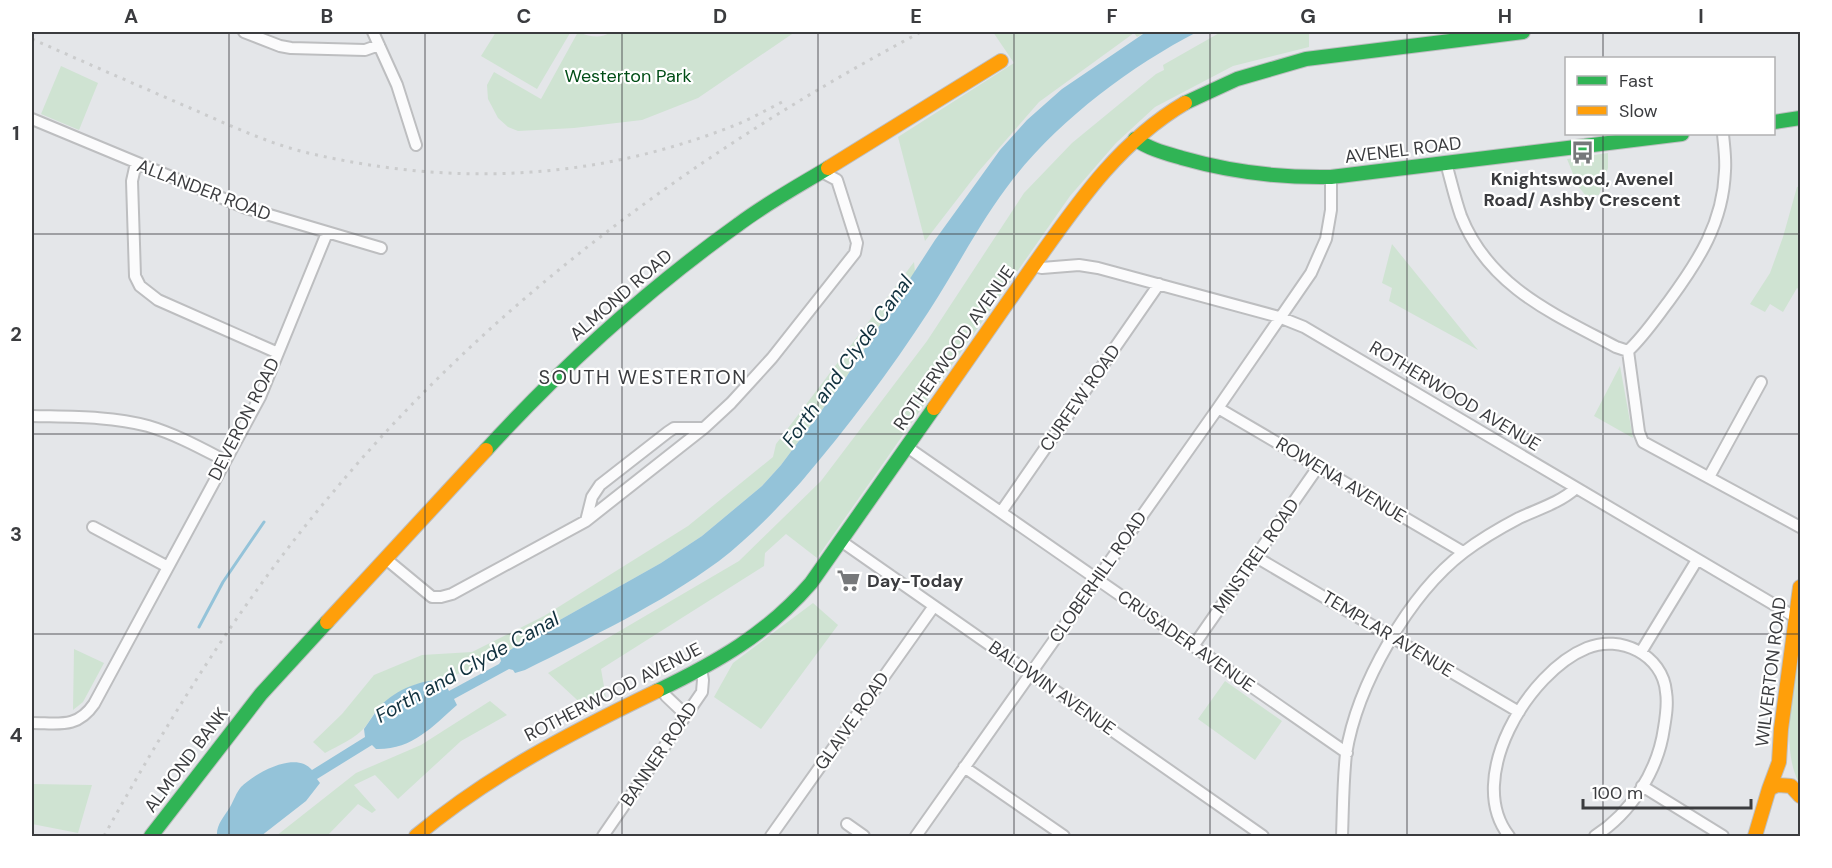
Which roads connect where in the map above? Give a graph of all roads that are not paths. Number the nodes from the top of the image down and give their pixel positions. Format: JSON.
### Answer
{"nodes":[{"id":1,"x":373,"y":32,"type":"edge"},
{"id":2,"x":1523,"y":32,"type":"edge"},
{"id":3,"x":249,"y":33,"type":"edge"},
{"id":4,"x":379,"y":45,"type":"junction"},
{"id":5,"x":1001,"y":61,"type":"dead end"},
{"id":6,"x":1800,"y":118,"type":"edge"},
{"id":7,"x":32,"y":119,"type":"edge"},
{"id":8,"x":1775,"y":122,"type":"edge"},
{"id":9,"x":1674,"y":135,"type":"edge"},
{"id":10,"x":1723,"y":135,"type":"edge"},
{"id":11,"x":1135,"y":139,"type":"junction"},
{"id":12,"x":416,"y":145,"type":"dead end"},
{"id":13,"x":1446,"y":163,"type":"junction"},
{"id":14,"x":136,"y":164,"type":"junction"},
{"id":15,"x":822,"y":172,"type":"junction"},
{"id":16,"x":1331,"y":177,"type":"junction"},
{"id":17,"x":327,"y":233,"type":"junction"},
{"id":18,"x":381,"y":249,"type":"dead end"},
{"id":19,"x":1033,"y":266,"type":"junction"},
{"id":20,"x":1159,"y":284,"type":"junction"},
{"id":21,"x":1279,"y":317,"type":"junction"},
{"id":22,"x":1628,"y":351,"type":"junction"},
{"id":23,"x":278,"y":353,"type":"junction"},
{"id":24,"x":1761,"y":382,"type":"dead end"},
{"id":25,"x":1218,"y":408,"type":"junction"},
{"id":26,"x":32,"y":416,"type":"edge"},
{"id":27,"x":704,"y":428,"type":"junction"},
{"id":28,"x":907,"y":447,"type":"junction"},
{"id":29,"x":224,"y":460,"type":"junction"},
{"id":30,"x":1318,"y":467,"type":"junction"},
{"id":31,"x":1708,"y":477,"type":"junction"},
{"id":32,"x":1575,"y":489,"type":"junction"},
{"id":33,"x":1001,"y":513,"type":"junction"},
{"id":34,"x":586,"y":520,"type":"junction"},
{"id":35,"x":93,"y":527,"type":"dead end"},
{"id":36,"x":1800,"y":527,"type":"edge"},
{"id":37,"x":841,"y":541,"type":"junction"},
{"id":38,"x":1463,"y":552,"type":"junction"},
{"id":39,"x":1256,"y":556,"type":"junction"},
{"id":40,"x":386,"y":559,"type":"junction"},
{"id":41,"x":1697,"y":560,"type":"junction"},
{"id":42,"x":168,"y":567,"type":"junction"},
{"id":43,"x":1096,"y":580,"type":"junction"},
{"id":44,"x":1800,"y":587,"type":"edge"},
{"id":45,"x":934,"y":606,"type":"junction"},
{"id":46,"x":1795,"y":617,"type":"junction"},
{"id":47,"x":1392,"y":636,"type":"junction"},
{"id":48,"x":1194,"y":645,"type":"junction"},
{"id":49,"x":1641,"y":652,"type":"junction"},
{"id":50,"x":701,"y":668,"type":"junction"},
{"id":51,"x":1030,"y":673,"type":"junction"},
{"id":52,"x":666,"y":696,"type":"dead end"},
{"id":53,"x":250,"y":706,"type":"joint"},
{"id":54,"x":1519,"y":712,"type":"junction"},
{"id":55,"x":686,"y":715,"type":"junction"},
{"id":56,"x":32,"y":723,"type":"edge"},
{"id":57,"x":1347,"y":753,"type":"junction"},
{"id":58,"x":1779,"y":762,"type":"junction"},
{"id":59,"x":964,"y":767,"type":"junction"},
{"id":60,"x":1642,"y":786,"type":"junction"},
{"id":61,"x":1769,"y":789,"type":"junction"},
{"id":62,"x":1796,"y":791,"type":"edge"},
{"id":63,"x":847,"y":824,"type":"dead end"},
{"id":64,"x":151,"y":837,"type":"edge"},
{"id":65,"x":416,"y":837,"type":"edge"},
{"id":66,"x":603,"y":837,"type":"edge"},
{"id":67,"x":771,"y":837,"type":"edge"},
{"id":68,"x":864,"y":837,"type":"edge"},
{"id":69,"x":916,"y":837,"type":"edge"},
{"id":70,"x":1064,"y":837,"type":"edge"},
{"id":71,"x":1263,"y":837,"type":"edge"},
{"id":72,"x":1342,"y":837,"type":"edge"},
{"id":73,"x":1509,"y":837,"type":"edge"},
{"id":74,"x":1595,"y":837,"type":"edge"},
{"id":75,"x":1723,"y":837,"type":"edge"},
{"id":76,"x":1755,"y":837,"type":"edge"}],
"edges":[{"from":1,"to":4,"type":"street"},
{"from":2,"to":11,"type":"street"},
{"from":3,"to":4,"type":"street"},
{"from":4,"to":12,"type":"street"},
{"from":5,"to":15,"type":"street","name":"ALMOND ROAD"},
{"from":6,"to":8,"type":"street"},
{"from":7,"to":14,"type":"street","name":"ALLANDER ROAD"},
{"from":9,"to":13,"type":"street","name":"AVENEL ROAD"},
{"from":10,"to":22,"type":"street"},
{"from":11,"to":16,"type":"street","name":"AVENEL ROAD"},
{"from":11,"to":19,"type":"street"},
{"from":13,"to":16,"type":"street","name":"AVENEL ROAD"},
{"from":13,"to":22,"type":"street"},
{"from":14,"to":17,"type":"street","name":"ALLANDER ROAD"},
{"from":14,"to":23,"type":"street"},
{"from":15,"to":27,"type":"street"},
{"from":15,"to":40,"type":"street","name":"ALMOND ROAD"},
{"from":16,"to":21,"type":"street","name":"CLOBERHILL ROAD"},
{"from":17,"to":18,"type":"street","name":"ALLANDER ROAD"},
{"from":17,"to":23,"type":"street","name":"DEVERON ROAD"},
{"from":19,"to":20,"type":"street","name":"ROTHERWOOD AVENUE"},
{"from":19,"to":28,"type":"street","name":"ROTHERWOOD AVENUE"},
{"from":20,"to":21,"type":"street","name":"ROTHERWOOD AVENUE"},
{"from":20,"to":33,"type":"street","name":"CURFEW ROAD"},
{"from":21,"to":25,"type":"street","name":"CLOBERHILL ROAD"},
{"from":21,"to":32,"type":"street","name":"ROTHERWOOD AVENUE"},
{"from":22,"to":31,"type":"street"},
{"from":23,"to":29,"type":"street","name":"DEVERON ROAD"},
{"from":24,"to":31,"type":"street"},
{"from":25,"to":30,"type":"street","name":"ROWENA AVENUE"},
{"from":25,"to":43,"type":"street","name":"CLOBERHILL ROAD"},
{"from":26,"to":29,"type":"street"},
{"from":27,"to":34,"type":"street"},
{"from":27,"to":34,"type":"street"},
{"from":28,"to":33,"type":"street","name":"CRUSADER AVENUE"},
{"from":28,"to":37,"type":"street","name":"ROTHERWOOD AVENUE"},
{"from":29,"to":42,"type":"street","name":"DEVERON ROAD"},
{"from":30,"to":38,"type":"street","name":"ROWENA AVENUE"},
{"from":30,"to":39,"type":"street","name":"MINSTREL ROAD"},
{"from":31,"to":36,"type":"street"},
{"from":32,"to":38,"type":"street"},
{"from":32,"to":41,"type":"street","name":"ROTHERWOOD AVENUE"},
{"from":33,"to":43,"type":"street","name":"CRUSADER AVENUE"},
{"from":34,"to":40,"type":"street"},
{"from":35,"to":42,"type":"street"},
{"from":37,"to":45,"type":"street","name":"BALDWIN AVENUE"},
{"from":37,"to":50,"type":"street","name":"ROTHERWOOD AVENUE"},
{"from":38,"to":47,"type":"street"},
{"from":39,"to":47,"type":"street","name":"TEMPLAR AVENUE"},
{"from":39,"to":48,"type":"street","name":"MINSTREL ROAD"},
{"from":40,"to":53,"type":"street","name":"ALMOND ROAD"},
{"from":41,"to":46,"type":"street","name":"ROTHERWOOD AVENUE"},
{"from":41,"to":49,"type":"street"},
{"from":42,"to":56,"type":"street","name":"DEVERON ROAD"},
{"from":43,"to":48,"type":"street","name":"CRUSADER AVENUE"},
{"from":43,"to":51,"type":"street","name":"CLOBERHILL ROAD"},
{"from":44,"to":46,"type":"street","name":"WILVERTON ROAD"},
{"from":45,"to":51,"type":"street","name":"BALDWIN AVENUE"},
{"from":45,"to":67,"type":"street","name":"GLAIVE ROAD"},
{"from":46,"to":58,"type":"street","name":"WILVERTON ROAD"},
{"from":47,"to":54,"type":"street","name":"TEMPLAR AVENUE"},
{"from":47,"to":57,"type":"street"},
{"from":48,"to":57,"type":"street","name":"CRUSADER AVENUE"},
{"from":49,"to":54,"type":"street"},
{"from":49,"to":60,"type":"street"},
{"from":50,"to":55,"type":"street","name":"BANNER ROAD"},
{"from":50,"to":65,"type":"street","name":"ROTHERWOOD AVENUE"},
{"from":51,"to":59,"type":"street","name":"CLOBERHILL ROAD"},
{"from":51,"to":71,"type":"street","name":"BALDWIN AVENUE"},
{"from":52,"to":55,"type":"street"},
{"from":53,"to":64,"type":"street","name":"ALMOND BANK"},
{"from":54,"to":73,"type":"street"},
{"from":55,"to":66,"type":"street","name":"BANNER ROAD"},
{"from":57,"to":72,"type":"street"},
{"from":58,"to":61,"type":"street","name":"WILVERTON ROAD"},
{"from":58,"to":62,"type":"street","name":"WILVERTON ROAD"},
{"from":59,"to":69,"type":"street","name":"CLOBERHILL ROAD"},
{"from":59,"to":70,"type":"street"},
{"from":60,"to":74,"type":"street"},
{"from":60,"to":75,"type":"street"},
{"from":61,"to":62,"type":"street"},
{"from":61,"to":76,"type":"street","name":"WILVERTON ROAD"},
{"from":63,"to":68,"type":"street"}]}
